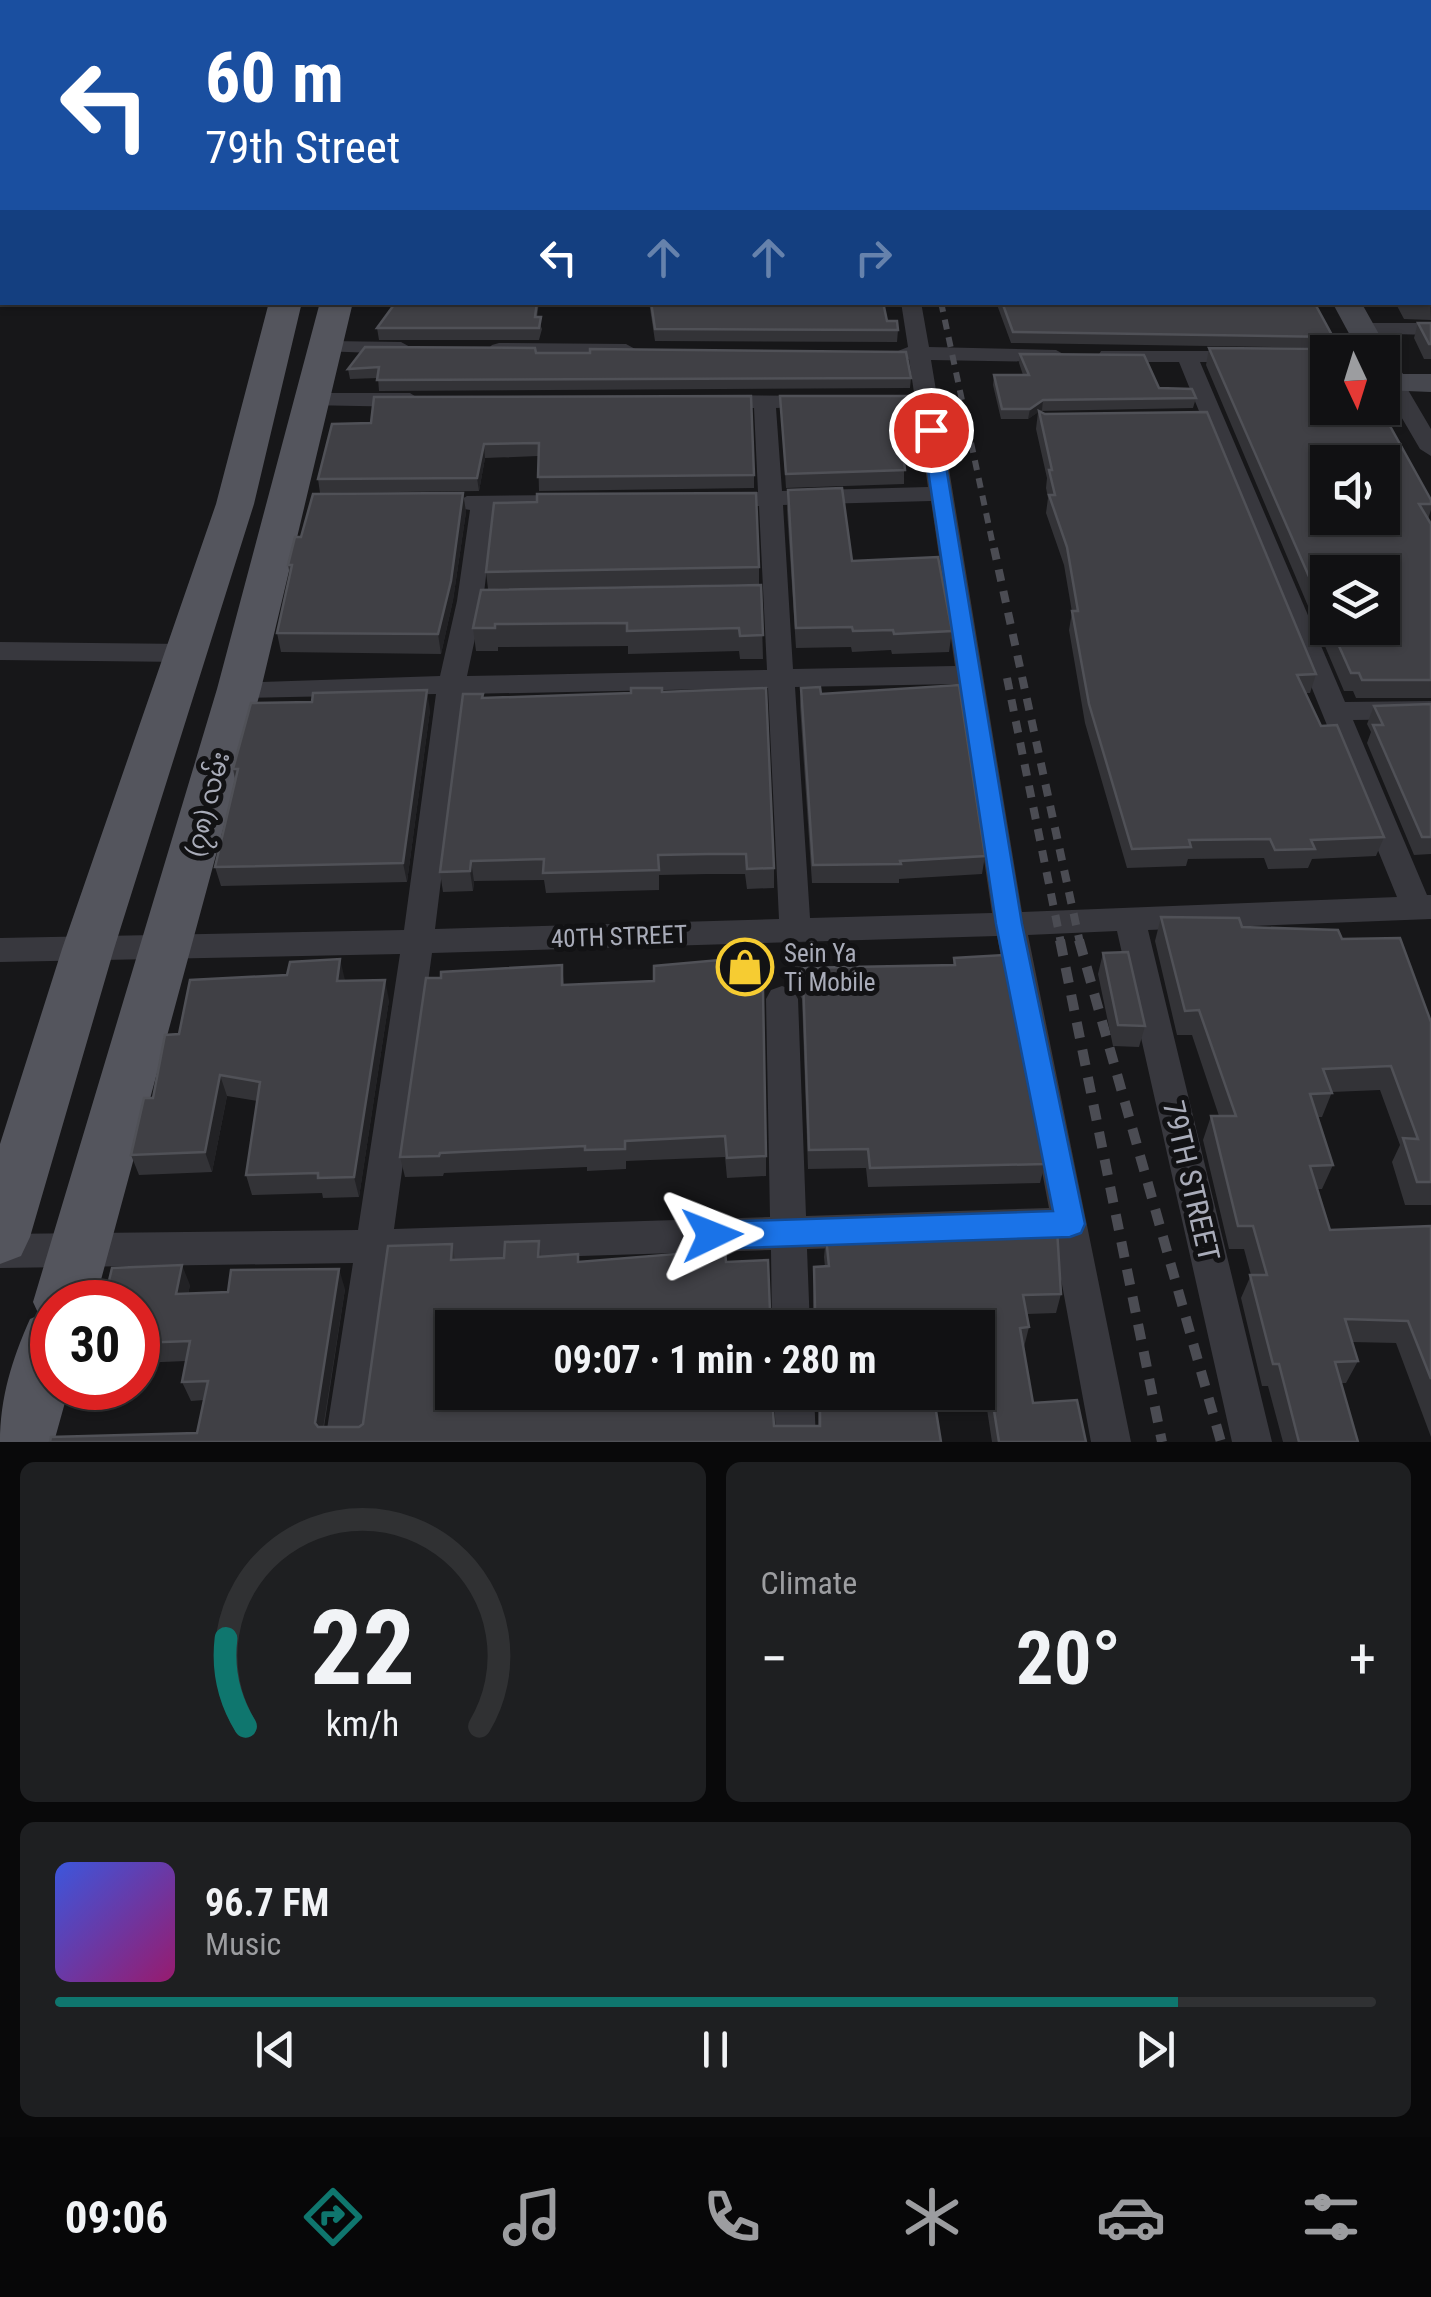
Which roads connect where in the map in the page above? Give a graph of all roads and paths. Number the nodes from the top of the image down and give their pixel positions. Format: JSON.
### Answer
{"nodes":[{"id":1,"x":285,"y":305,"type":"edge"},
{"id":2,"x":911,"y":305,"type":"edge"},
{"id":3,"x":1348,"y":305,"type":"edge"},
{"id":4,"x":332,"y":325,"type":"edge"},
{"id":5,"x":1431,"y":329,"type":"edge"},
{"id":6,"x":1365,"y":335,"type":"edge"},
{"id":7,"x":1400,"y":335,"type":"edge"},
{"id":8,"x":426,"y":348,"type":"edge"},
{"id":9,"x":485,"y":349,"type":"edge"},
{"id":10,"x":643,"y":350,"type":"edge"},
{"id":11,"x":879,"y":353,"type":"edge"},
{"id":12,"x":919,"y":353,"type":"junction"},
{"id":13,"x":1187,"y":356,"type":"junction"},
{"id":14,"x":1275,"y":356,"type":"edge"},
{"id":15,"x":1400,"y":377,"type":"edge"},
{"id":16,"x":1431,"y":383,"type":"edge"},
{"id":17,"x":1400,"y":396,"type":"edge"},
{"id":18,"x":314,"y":400,"type":"junction"},
{"id":19,"x":432,"y":400,"type":"edge"},
{"id":20,"x":837,"y":400,"type":"edge"},
{"id":21,"x":687,"y":402,"type":"edge"},
{"id":22,"x":765,"y":402,"type":"junction"},
{"id":23,"x":1431,"y":449,"type":"edge"},
{"id":24,"x":941,"y":494,"type":"junction"},
{"id":25,"x":695,"y":500,"type":"edge"},
{"id":26,"x":772,"y":500,"type":"junction"},
{"id":27,"x":444,"y":502,"type":"edge"},
{"id":28,"x":580,"y":502,"type":"edge"},
{"id":29,"x":483,"y":503,"type":"junction"},
{"id":30,"x":0,"y":651,"type":"edge"},
{"id":31,"x":186,"y":654,"type":"junction"},
{"id":32,"x":969,"y":674,"type":"junction"},
{"id":33,"x":780,"y":681,"type":"junction"},
{"id":34,"x":451,"y":686,"type":"junction"},
{"id":35,"x":239,"y":689,"type":"junction"},
{"id":36,"x":1431,"y":710,"type":"edge"},
{"id":37,"x":1335,"y":711,"type":"junction"},
{"id":38,"x":1424,"y":907,"type":"edge"},
{"id":39,"x":1130,"y":920,"type":"junction"},
{"id":40,"x":1009,"y":924,"type":"junction"},
{"id":41,"x":795,"y":931,"type":"junction"},
{"id":42,"x":418,"y":942,"type":"junction"},
{"id":43,"x":88,"y":949,"type":"junction"},
{"id":44,"x":168,"y":949,"type":"junction"},
{"id":45,"x":0,"y":950,"type":"edge"},
{"id":46,"x":782,"y":999,"type":"dead end"},
{"id":47,"x":1070,"y":1224,"type":"junction"},
{"id":48,"x":788,"y":1233,"type":"junction"},
{"id":49,"x":0,"y":1238,"type":"edge"},
{"id":50,"x":372,"y":1246,"type":"junction"},
{"id":51,"x":0,"y":1251,"type":"edge"},
{"id":52,"x":80,"y":1251,"type":"junction"},
{"id":53,"x":71,"y":1280,"type":"edge"},
{"id":54,"x":791,"y":1310,"type":"edge"},
{"id":55,"x":31,"y":1410,"type":"edge"},
{"id":56,"x":795,"y":1410,"type":"edge"},
{"id":57,"x":21,"y":1442,"type":"edge"},
{"id":58,"x":344,"y":1442,"type":"edge"},
{"id":59,"x":796,"y":1442,"type":"edge"},
{"id":60,"x":1111,"y":1442,"type":"edge"},
{"id":61,"x":1252,"y":1442,"type":"edge"}],
"edges":[{"from":1,"to":31,"type":"main road"},
{"from":2,"to":12,"type":"street"},
{"from":3,"to":6,"type":"street"},
{"from":4,"to":8,"type":"street"},
{"from":4,"to":18,"type":"main road","name":"(၇၈) လမ်း"},
{"from":5,"to":7,"type":"street"},
{"from":9,"to":10,"type":"street"},
{"from":11,"to":12,"type":"street"},
{"from":12,"to":13,"type":"street"},
{"from":12,"to":24,"type":"street"},
{"from":13,"to":14,"type":"street"},
{"from":13,"to":37,"type":"street"},
{"from":15,"to":16,"type":"street"},
{"from":17,"to":23,"type":"street"},
{"from":18,"to":19,"type":"street"},
{"from":18,"to":35,"type":"main road","name":"(၇၈) လမ်း"},
{"from":20,"to":22,"type":"street"},
{"from":21,"to":22,"type":"street"},
{"from":22,"to":26,"type":"street"},
{"from":24,"to":26,"type":"street"},
{"from":24,"to":32,"type":"street"},
{"from":25,"to":26,"type":"street"},
{"from":26,"to":33,"type":"street"},
{"from":27,"to":29,"type":"street"},
{"from":28,"to":29,"type":"street"},
{"from":29,"to":34,"type":"street"},
{"from":30,"to":31,"type":"street"},
{"from":31,"to":43,"type":"main road"},
{"from":32,"to":33,"type":"street"},
{"from":32,"to":40,"type":"street"},
{"from":33,"to":34,"type":"street"},
{"from":33,"to":41,"type":"street"},
{"from":34,"to":35,"type":"street"},
{"from":34,"to":42,"type":"street"},
{"from":35,"to":44,"type":"main road","name":"(၇၈) လမ်း"},
{"from":36,"to":37,"type":"street"},
{"from":37,"to":38,"type":"street"},
{"from":38,"to":39,"type":"street","name":"40TH STREET"},
{"from":39,"to":40,"type":"street","name":"40TH STREET"},
{"from":39,"to":61,"type":"street","name":"79TH STREET"},
{"from":40,"to":41,"type":"street","name":"40TH STREET"},
{"from":40,"to":47,"type":"street"},
{"from":41,"to":42,"type":"street","name":"40TH STREET"},
{"from":42,"to":44,"type":"street","name":"40TH STREET"},
{"from":42,"to":50,"type":"street"},
{"from":43,"to":44,"type":"street","name":"40TH STREET"},
{"from":43,"to":45,"type":"street","name":"40TH STREET"},
{"from":43,"to":49,"type":"main road"},
{"from":44,"to":52,"type":"main road","name":"(၇၈) လမ်း"},
{"from":46,"to":48,"type":"street"},
{"from":47,"to":48,"type":"street"},
{"from":47,"to":60,"type":"street"},
{"from":48,"to":50,"type":"street"},
{"from":48,"to":54,"type":"street"},
{"from":50,"to":52,"type":"street"},
{"from":50,"to":58,"type":"street"},
{"from":51,"to":52,"type":"street"},
{"from":52,"to":53,"type":"main road","name":"(၇၈) လမ်း"},
{"from":55,"to":57,"type":"main road"},
{"from":56,"to":59,"type":"street"}]}
